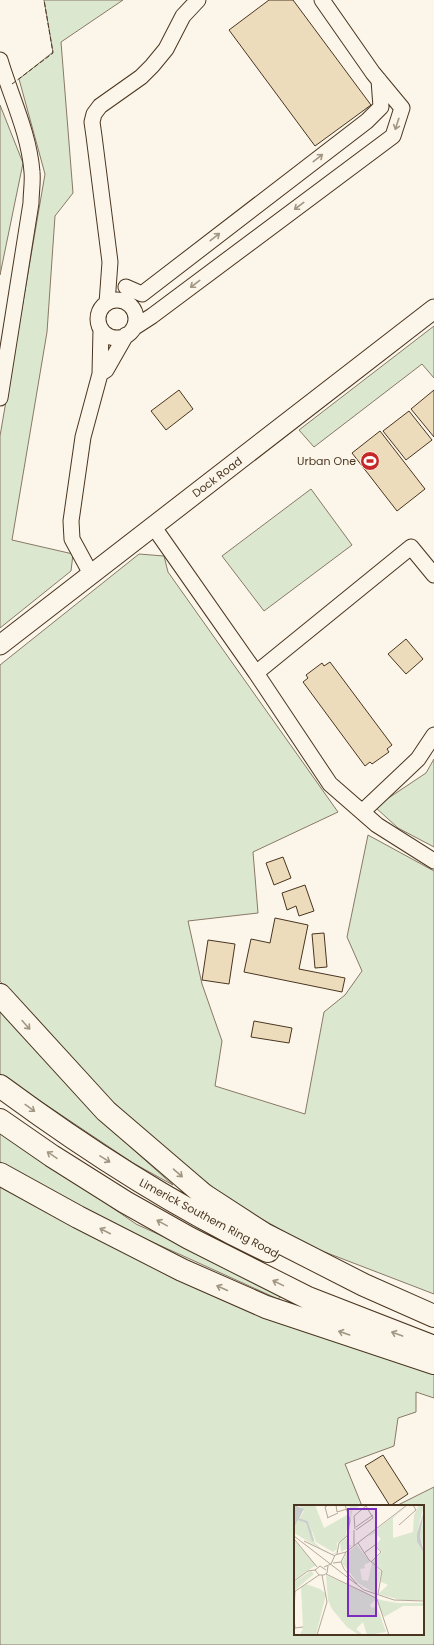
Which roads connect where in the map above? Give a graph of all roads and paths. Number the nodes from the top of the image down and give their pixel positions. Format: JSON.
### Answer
{"nodes":[{"id":1,"x":198,"y":0,"type":"edge"},
{"id":2,"x":322,"y":0,"type":"edge"},
{"id":3,"x":0,"y":60,"type":"edge"},
{"id":4,"x":379,"y":80,"type":"junction"},
{"id":5,"x":110,"y":262,"type":"junction"},
{"id":6,"x":126,"y":287,"type":"junction"},
{"id":7,"x":142,"y":294,"type":"junction"},
{"id":8,"x":107,"y":303,"type":"junction"},
{"id":9,"x":128,"y":303,"type":"junction"},
{"id":10,"x":434,"y":309,"type":"edge"},
{"id":11,"x":101,"y":329,"type":"junction"},
{"id":12,"x":130,"y":331,"type":"junction"},
{"id":13,"x":100,"y":374,"type":"junction"},
{"id":14,"x":0,"y":398,"type":"edge"},
{"id":15,"x":153,"y":526,"type":"junction"},
{"id":16,"x":91,"y":574,"type":"junction"},
{"id":17,"x":434,"y":575,"type":"edge"},
{"id":18,"x":0,"y":645,"type":"edge"},
{"id":19,"x":256,"y":673,"type":"junction"},
{"id":20,"x":434,"y":735,"type":"edge"},
{"id":21,"x":362,"y":812,"type":"junction"},
{"id":22,"x":434,"y":861,"type":"edge"},
{"id":23,"x":0,"y":995,"type":"edge"},
{"id":24,"x":0,"y":1086,"type":"edge"},
{"id":25,"x":0,"y":1120,"type":"edge"},
{"id":26,"x":0,"y":1174,"type":"edge"},
{"id":27,"x":319,"y":1262,"type":"junction"},
{"id":28,"x":434,"y":1302,"type":"edge"},
{"id":29,"x":434,"y":1316,"type":"edge"},
{"id":30,"x":434,"y":1321,"type":"edge"},
{"id":31,"x":434,"y":1347,"type":"edge"},
{"id":32,"x":434,"y":1363,"type":"edge"}],
"edges":[{"from":1,"to":5,"type":"street"},
{"from":2,"to":4,"type":"street"},
{"from":3,"to":14,"type":"street"},
{"from":7,"to":4,"type":"street","one_way":true},
{"from":4,"to":12,"type":"street","one_way":true},
{"from":5,"to":6,"type":"street"},
{"from":5,"to":8,"type":"street"},
{"from":6,"to":7,"type":"street"},
{"from":6,"to":9,"type":"street"},
{"from":7,"to":9,"type":"street"},
{"from":8,"to":9,"type":"street"},
{"from":8,"to":11,"type":"street"},
{"from":9,"to":12,"type":"street"},
{"from":10,"to":15,"type":"main road","name":"Dock Road"},
{"from":11,"to":12,"type":"street"},
{"from":11,"to":13,"type":"street"},
{"from":12,"to":13,"type":"street"},
{"from":13,"to":16,"type":"street"},
{"from":15,"to":16,"type":"main road","name":"Dock Road"},
{"from":15,"to":19,"type":"street"},
{"from":16,"to":18,"type":"main road","name":"Dock Road"},
{"from":17,"to":19,"type":"street"},
{"from":19,"to":21,"type":"street"},
{"from":20,"to":21,"type":"street"},
{"from":21,"to":22,"type":"street"},
{"from":23,"to":27,"type":"highway","one_way":true},
{"from":24,"to":30,"type":"highway","name":"Limerick Southern Ring Road","one_way":true},
{"from":31,"to":25,"type":"highway","one_way":true},
{"from":32,"to":26,"type":"highway","one_way":true},
{"from":27,"to":28,"type":"highway"},
{"from":27,"to":29,"type":"highway"}]}
